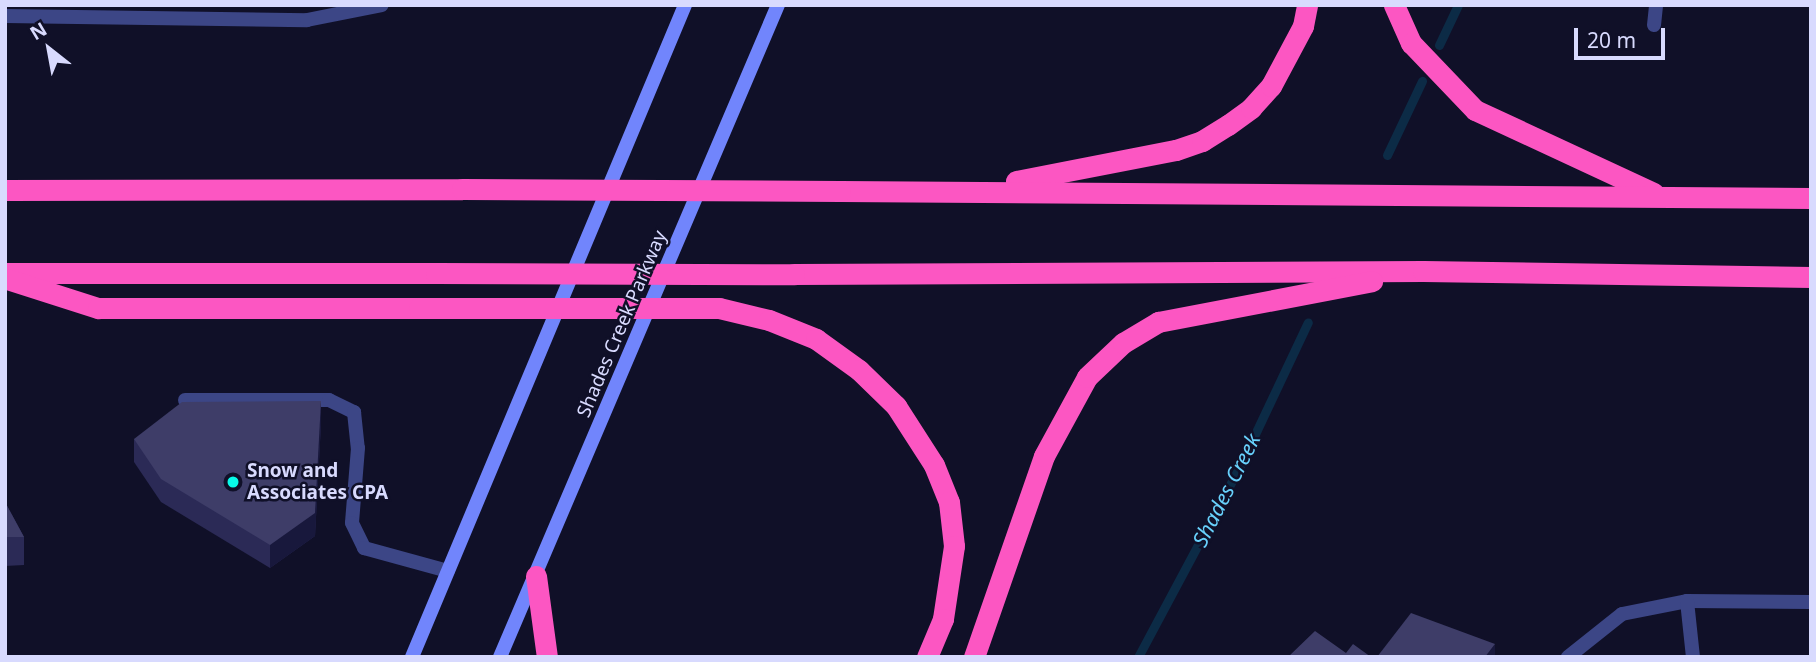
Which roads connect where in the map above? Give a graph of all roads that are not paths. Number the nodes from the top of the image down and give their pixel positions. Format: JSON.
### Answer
{"nodes":[{"id":1,"x":382,"y":5,"type":"edge"},
{"id":2,"x":685,"y":5,"type":"edge"},
{"id":3,"x":778,"y":5,"type":"edge"},
{"id":4,"x":1307,"y":5,"type":"edge"},
{"id":5,"x":1394,"y":5,"type":"edge"},
{"id":6,"x":1656,"y":5,"type":"edge"},
{"id":7,"x":5,"y":16,"type":"edge"},
{"id":8,"x":1654,"y":25,"type":"dead end"},
{"id":9,"x":5,"y":190,"type":"edge"},
{"id":10,"x":965,"y":190,"type":"junction"},
{"id":11,"x":1662,"y":197,"type":"junction"},
{"id":12,"x":1811,"y":198,"type":"edge"},
{"id":13,"x":1423,"y":271,"type":"junction"},
{"id":14,"x":5,"y":276,"type":"edge"},
{"id":15,"x":1811,"y":277,"type":"edge"},
{"id":16,"x":185,"y":400,"type":"edge"},
{"id":17,"x":448,"y":571,"type":"junction"},
{"id":18,"x":536,"y":576,"type":"junction"},
{"id":19,"x":1687,"y":601,"type":"junction"},
{"id":20,"x":1811,"y":603,"type":"edge"},
{"id":21,"x":930,"y":650,"type":"edge"},
{"id":22,"x":412,"y":657,"type":"edge"},
{"id":23,"x":500,"y":657,"type":"edge"},
{"id":24,"x":547,"y":657,"type":"edge"},
{"id":25,"x":974,"y":657,"type":"edge"},
{"id":26,"x":1567,"y":657,"type":"edge"},
{"id":27,"x":1693,"y":657,"type":"edge"}],
"edges":[{"from":1,"to":7,"type":"street"},
{"from":2,"to":17,"type":"main road"},
{"from":3,"to":18,"type":"main road","name":"Shades Creek Parkway"},
{"from":4,"to":10,"type":"highway"},
{"from":5,"to":11,"type":"highway"},
{"from":6,"to":8,"type":"street"},
{"from":9,"to":10,"type":"highway","bridge":true},
{"from":10,"to":11,"type":"highway"},
{"from":11,"to":12,"type":"highway"},
{"from":13,"to":14,"type":"highway","bridge":true},
{"from":13,"to":15,"type":"highway"},
{"from":13,"to":25,"type":"highway"},
{"from":14,"to":21,"type":"highway","bridge":true},
{"from":16,"to":17,"type":"street"},
{"from":17,"to":22,"type":"main road"},
{"from":18,"to":23,"type":"main road","name":"Shades Creek Parkway"},
{"from":18,"to":24,"type":"highway"},
{"from":19,"to":20,"type":"street"},
{"from":19,"to":26,"type":"street"},
{"from":19,"to":27,"type":"street"}]}
